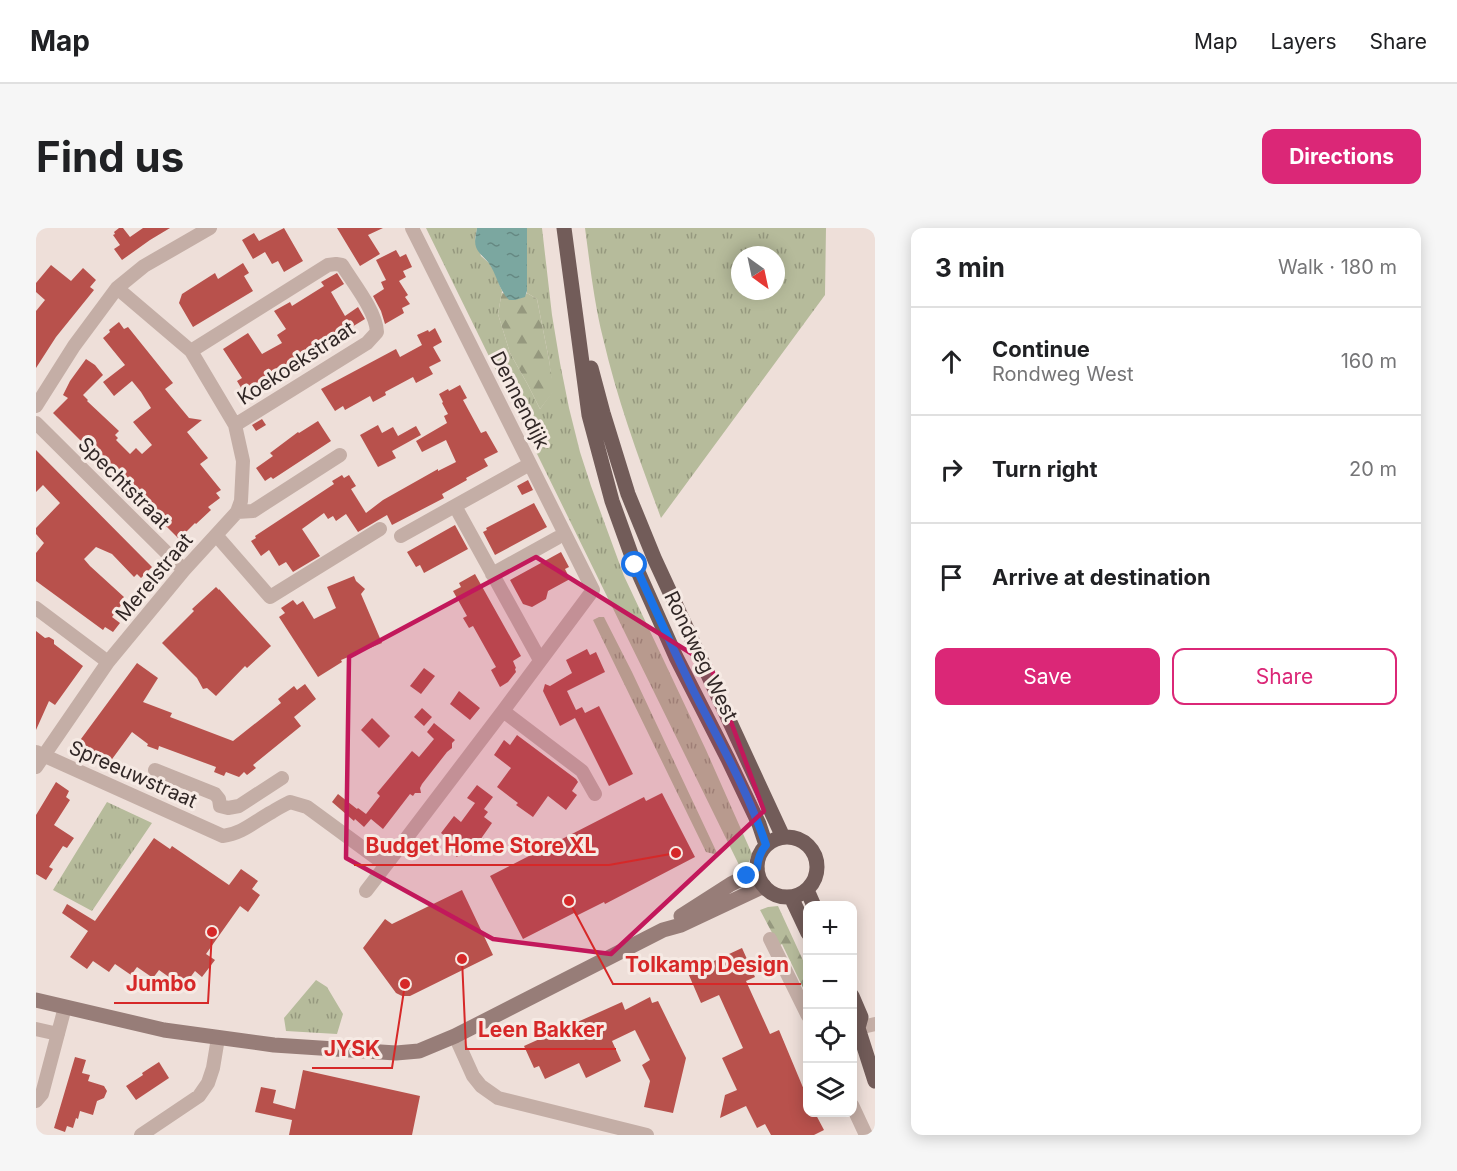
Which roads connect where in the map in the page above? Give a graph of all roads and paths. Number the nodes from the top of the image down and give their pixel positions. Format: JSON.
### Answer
{"nodes":[{"id":1,"x":210,"y":228,"type":"edge"},
{"id":2,"x":412,"y":228,"type":"edge"},
{"id":3,"x":564,"y":228,"type":"edge"},
{"id":4,"x":117,"y":288,"type":"junction"},
{"id":5,"x":574,"y":304,"type":"junction"},
{"id":6,"x":191,"y":351,"type":"junction"},
{"id":7,"x":36,"y":406,"type":"edge"},
{"id":8,"x":36,"y":423,"type":"edge"},
{"id":9,"x":235,"y":425,"type":"junction"},
{"id":10,"x":340,"y":455,"type":"dead end"},
{"id":11,"x":530,"y":464,"type":"junction"},
{"id":12,"x":455,"y":506,"type":"junction"},
{"id":13,"x":237,"y":512,"type":"junction"},
{"id":14,"x":380,"y":529,"type":"dead end"},
{"id":15,"x":216,"y":535,"type":"junction"},
{"id":16,"x":401,"y":536,"type":"dead end"},
{"id":17,"x":557,"y":538,"type":"dead end"},
{"id":18,"x":184,"y":570,"type":"junction"},
{"id":19,"x":492,"y":574,"type":"junction"},
{"id":20,"x":36,"y":608,"type":"edge"},
{"id":21,"x":540,"y":660,"type":"junction"},
{"id":22,"x":108,"y":662,"type":"junction"},
{"id":23,"x":503,"y":711,"type":"junction"},
{"id":24,"x":38,"y":758,"type":"edge"},
{"id":25,"x":155,"y":770,"type":"dead end"},
{"id":26,"x":282,"y":778,"type":"dead end"},
{"id":27,"x":596,"y":794,"type":"dead end"},
{"id":28,"x":220,"y":806,"type":"junction"},
{"id":29,"x":239,"y":806,"type":"junction"},
{"id":30,"x":251,"y":825,"type":"junction"},
{"id":31,"x":206,"y":829,"type":"junction"},
{"id":32,"x":783,"y":837,"type":"junction"},
{"id":33,"x":766,"y":845,"type":"junction"},
{"id":34,"x":386,"y":865,"type":"junction"},
{"id":35,"x":757,"y":868,"type":"junction"},
{"id":36,"x":764,"y":886,"type":"junction"},
{"id":37,"x":807,"y":890,"type":"junction"},
{"id":38,"x":366,"y":891,"type":"dead end"},
{"id":39,"x":791,"y":897,"type":"junction"},
{"id":40,"x":812,"y":901,"type":"edge"},
{"id":41,"x":803,"y":924,"type":"edge"},
{"id":42,"x":663,"y":930,"type":"junction"},
{"id":43,"x":770,"y":939,"type":"dead end"},
{"id":44,"x":36,"y":1000,"type":"edge"},
{"id":45,"x":65,"y":1007,"type":"junction"},
{"id":46,"x":857,"y":1008,"type":"edge"},
{"id":47,"x":804,"y":1009,"type":"edge"},
{"id":48,"x":857,"y":1024,"type":"edge"},
{"id":49,"x":875,"y":1024,"type":"edge"},
{"id":50,"x":857,"y":1027,"type":"edge"},
{"id":51,"x":36,"y":1029,"type":"edge"},
{"id":52,"x":857,"y":1032,"type":"edge"},
{"id":53,"x":58,"y":1034,"type":"junction"},
{"id":54,"x":455,"y":1036,"type":"junction"},
{"id":55,"x":218,"y":1038,"type":"junction"},
{"id":56,"x":875,"y":1081,"type":"edge"},
{"id":57,"x":36,"y":1101,"type":"edge"},
{"id":58,"x":857,"y":1116,"type":"edge"},
{"id":59,"x":606,"y":1130,"type":"edge"},
{"id":60,"x":141,"y":1135,"type":"edge"},
{"id":61,"x":646,"y":1135,"type":"edge"},
{"id":62,"x":866,"y":1135,"type":"edge"}],
"edges":[{"from":1,"to":4,"type":"street"},
{"from":2,"to":11,"type":"street","name":"Dennendijk"},
{"from":3,"to":5,"type":"main road","name":"Rondweg West"},
{"from":4,"to":6,"type":"street","name":"Koekoekstraat"},
{"from":4,"to":7,"type":"street"},
{"from":5,"to":32,"type":"main road","name":"Rondweg West"},
{"from":5,"to":33,"type":"main road","name":"Rondweg West"},
{"from":6,"to":9,"type":"street","name":"Koekoekstraat"},
{"from":6,"to":9,"type":"street","name":"Koekoekstraat"},
{"from":8,"to":18,"type":"street","name":"Spechtstraat"},
{"from":9,"to":13,"type":"street","name":"Koekoekstraat"},
{"from":10,"to":13,"type":"street"},
{"from":11,"to":12,"type":"street"},
{"from":11,"to":21,"type":"street","name":"Dennendijk"},
{"from":12,"to":16,"type":"street"},
{"from":12,"to":19,"type":"street"},
{"from":13,"to":15,"type":"street","name":"Merelstraat"},
{"from":14,"to":15,"type":"street"},
{"from":15,"to":18,"type":"street","name":"Merelstraat"},
{"from":17,"to":19,"type":"street"},
{"from":18,"to":22,"type":"street","name":"Merelstraat"},
{"from":19,"to":21,"type":"street"},
{"from":20,"to":22,"type":"street"},
{"from":21,"to":23,"type":"street"},
{"from":22,"to":24,"type":"street","name":"Merelstraat"},
{"from":23,"to":27,"type":"street"},
{"from":23,"to":34,"type":"street"},
{"from":24,"to":31,"type":"street","name":"Spreeuwstraat"},
{"from":25,"to":28,"type":"street","name":"Spreeuwstraat"},
{"from":26,"to":29,"type":"street"},
{"from":28,"to":29,"type":"street","name":"Spreeuwstraat"},
{"from":28,"to":31,"type":"street","name":"Spreeuwstraat"},
{"from":29,"to":30,"type":"street"},
{"from":30,"to":31,"type":"street","name":"Spreeuwstraat"},
{"from":30,"to":34,"type":"street","name":"Spreeuwstraat"},
{"from":32,"to":33,"type":"main road"},
{"from":32,"to":37,"type":"main road"},
{"from":33,"to":35,"type":"main road"},
{"from":34,"to":38,"type":"street"},
{"from":35,"to":36,"type":"main road"},
{"from":35,"to":42,"type":"street"},
{"from":36,"to":39,"type":"main road"},
{"from":36,"to":42,"type":"street"},
{"from":37,"to":39,"type":"main road"},
{"from":37,"to":40,"type":"main road"},
{"from":39,"to":41,"type":"main road"},
{"from":42,"to":54,"type":"street"},
{"from":43,"to":47,"type":"street"},
{"from":44,"to":45,"type":"street"},
{"from":45,"to":53,"type":"street"},
{"from":45,"to":55,"type":"street"},
{"from":46,"to":48,"type":"main road"},
{"from":49,"to":50,"type":"street"},
{"from":51,"to":53,"type":"street"},
{"from":52,"to":56,"type":"main road"},
{"from":53,"to":57,"type":"street"},
{"from":54,"to":55,"type":"street"},
{"from":54,"to":59,"type":"street"},
{"from":55,"to":60,"type":"street"},
{"from":58,"to":62,"type":"street"},
{"from":59,"to":61,"type":"street"}]}
